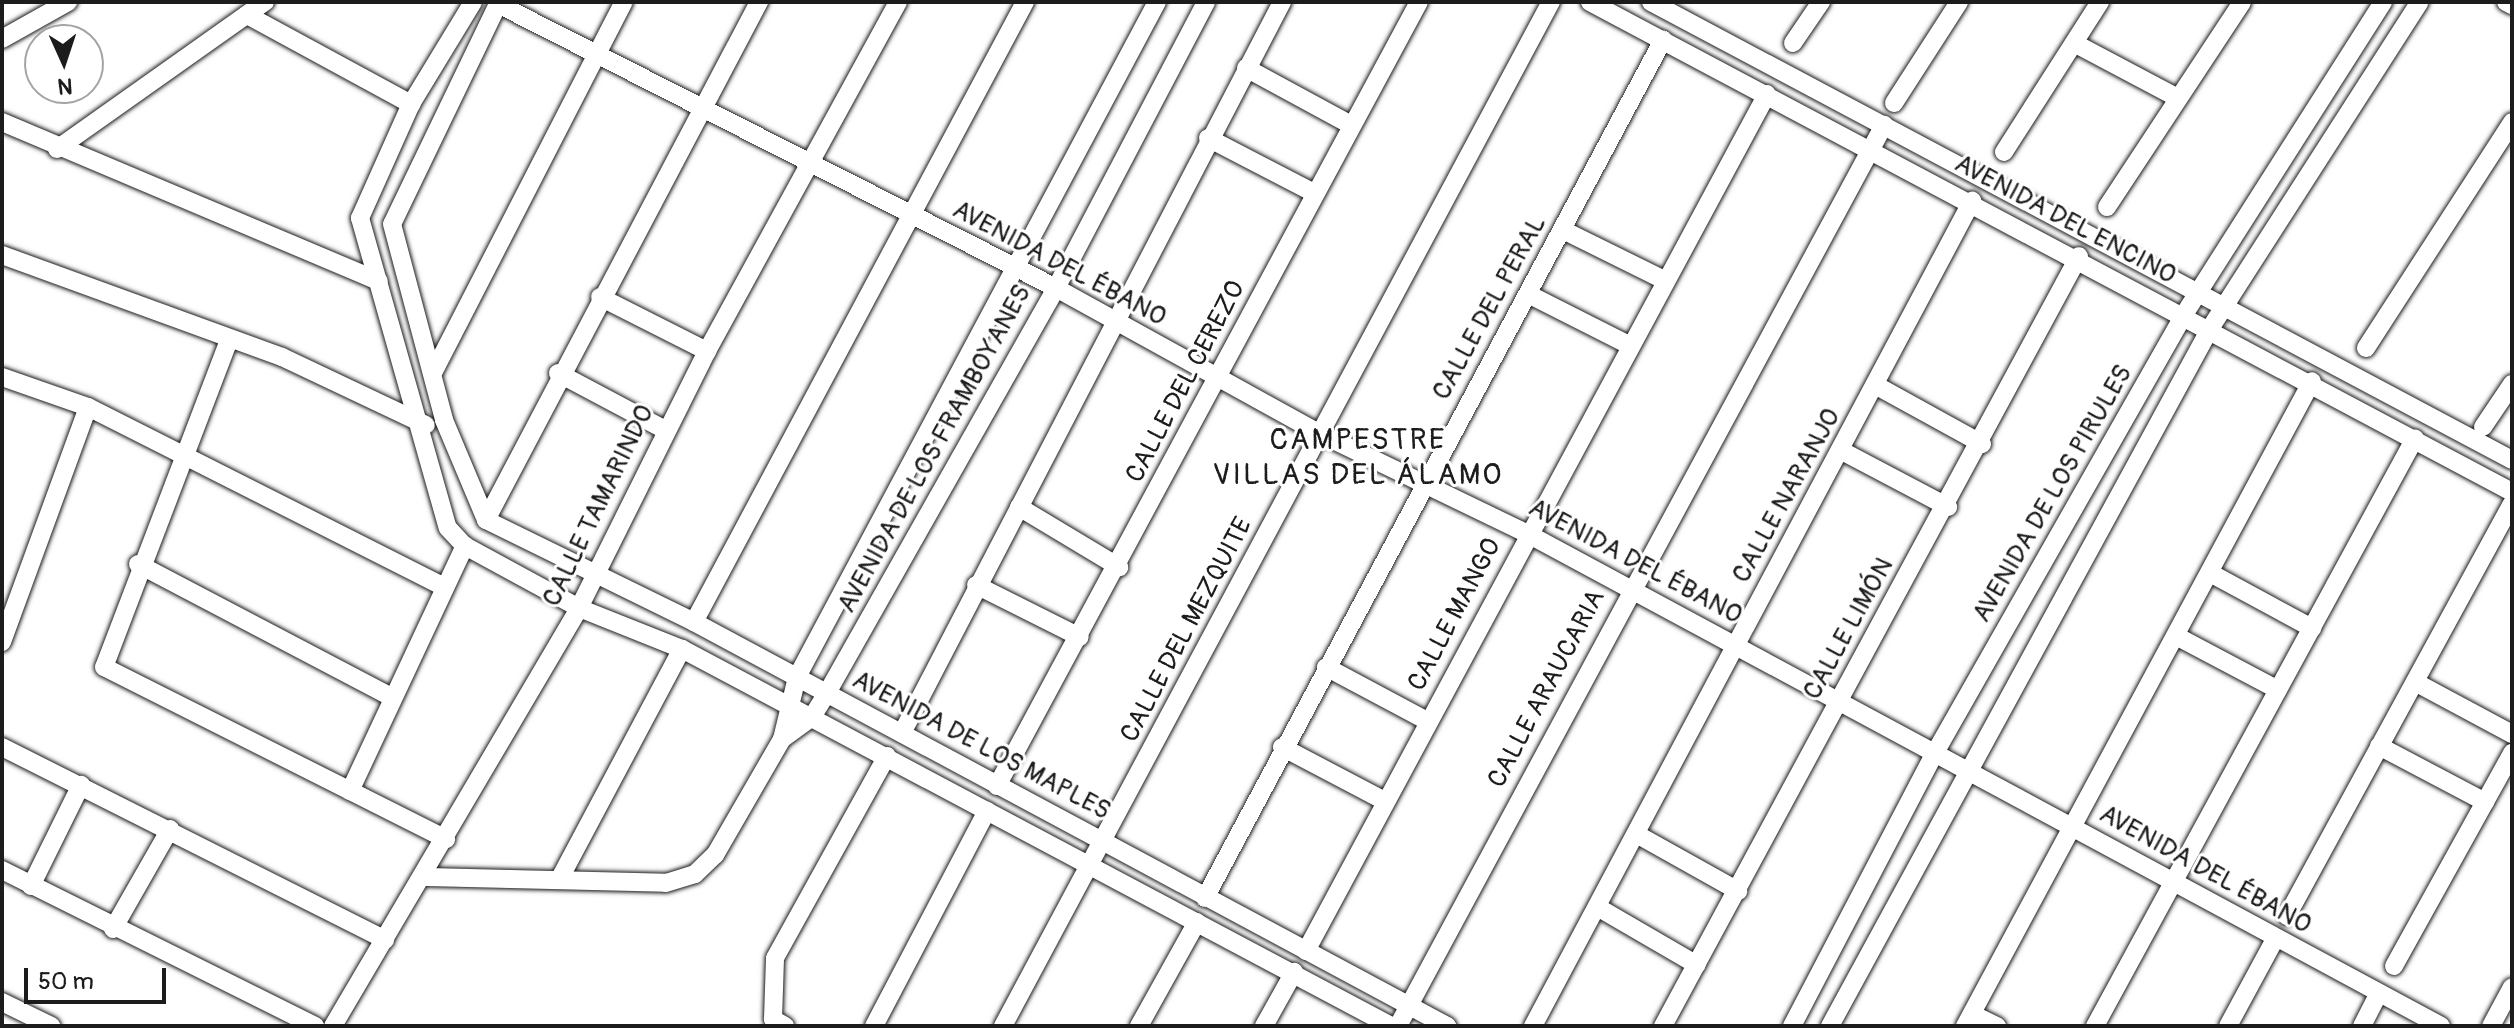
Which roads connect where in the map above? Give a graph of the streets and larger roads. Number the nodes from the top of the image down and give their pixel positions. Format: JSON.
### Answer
{"nodes":[{"id":1,"x":265,"y":2,"type":"edge"},
{"id":2,"x":473,"y":2,"type":"edge"},
{"id":3,"x":624,"y":2,"type":"edge"},
{"id":4,"x":759,"y":2,"type":"edge"},
{"id":5,"x":898,"y":2,"type":"edge"},
{"id":6,"x":1025,"y":2,"type":"edge"},
{"id":7,"x":1157,"y":2,"type":"edge"},
{"id":8,"x":1206,"y":2,"type":"edge"},
{"id":9,"x":1282,"y":2,"type":"edge"},
{"id":10,"x":1419,"y":2,"type":"edge"},
{"id":11,"x":1551,"y":2,"type":"edge"},
{"id":12,"x":1590,"y":2,"type":"edge"},
{"id":13,"x":1651,"y":2,"type":"edge"},
{"id":14,"x":1821,"y":2,"type":"edge"},
{"id":15,"x":1959,"y":2,"type":"edge"},
{"id":16,"x":2100,"y":2,"type":"edge"},
{"id":17,"x":2383,"y":2,"type":"edge"},
{"id":18,"x":2420,"y":2,"type":"edge"},
{"id":19,"x":2506,"y":2,"type":"edge"},
{"id":20,"x":62,"y":3,"type":"edge"},
{"id":21,"x":499,"y":3,"type":"edge"},
{"id":22,"x":2239,"y":3,"type":"edge"},
{"id":23,"x":2512,"y":5,"type":"edge"},
{"id":24,"x":247,"y":15,"type":"junction"},
{"id":25,"x":2,"y":39,"type":"edge"},
{"id":26,"x":1663,"y":40,"type":"junction"},
{"id":27,"x":1793,"y":43,"type":"dead end"},
{"id":28,"x":2074,"y":43,"type":"junction"},
{"id":29,"x":596,"y":52,"type":"junction"},
{"id":30,"x":1246,"y":68,"type":"junction"},
{"id":31,"x":1767,"y":94,"type":"junction"},
{"id":32,"x":2178,"y":98,"type":"junction"},
{"id":33,"x":1894,"y":103,"type":"dead end"},
{"id":34,"x":411,"y":104,"type":"junction"},
{"id":35,"x":701,"y":108,"type":"junction"},
{"id":36,"x":2,"y":122,"type":"edge"},
{"id":37,"x":2512,"y":122,"type":"edge"},
{"id":38,"x":1351,"y":125,"type":"junction"},
{"id":39,"x":1884,"y":125,"type":"junction"},
{"id":40,"x":1208,"y":138,"type":"junction"},
{"id":41,"x":1871,"y":148,"type":"junction"},
{"id":42,"x":57,"y":149,"type":"junction"},
{"id":43,"x":2004,"y":152,"type":"dead end"},
{"id":44,"x":810,"y":163,"type":"junction"},
{"id":45,"x":1314,"y":193,"type":"junction"},
{"id":46,"x":1972,"y":201,"type":"junction"},
{"id":47,"x":2107,"y":207,"type":"dead end"},
{"id":48,"x":909,"y":214,"type":"junction"},
{"id":49,"x":1563,"y":230,"type":"junction"},
{"id":50,"x":2,"y":255,"type":"edge"},
{"id":51,"x":2079,"y":256,"type":"junction"},
{"id":52,"x":1011,"y":268,"type":"junction"},
{"id":53,"x":1664,"y":280,"type":"junction"},
{"id":54,"x":379,"y":281,"type":"junction"},
{"id":55,"x":1056,"y":288,"type":"junction"},
{"id":56,"x":2200,"y":290,"type":"junction"},
{"id":57,"x":1528,"y":294,"type":"junction"},
{"id":58,"x":600,"y":297,"type":"junction"},
{"id":59,"x":2226,"y":304,"type":"junction"},
{"id":60,"x":2185,"y":313,"type":"junction"},
{"id":61,"x":1111,"y":320,"type":"junction"},
{"id":62,"x":2211,"y":327,"type":"junction"},
{"id":63,"x":229,"y":340,"type":"junction"},
{"id":64,"x":1629,"y":345,"type":"junction"},
{"id":65,"x":2366,"y":348,"type":"dead end"},
{"id":66,"x":707,"y":351,"type":"junction"},
{"id":67,"x":433,"y":373,"type":"junction"},
{"id":68,"x":558,"y":373,"type":"junction"},
{"id":69,"x":2,"y":377,"type":"edge"},
{"id":70,"x":1217,"y":378,"type":"junction"},
{"id":71,"x":2312,"y":381,"type":"junction"},
{"id":72,"x":2512,"y":384,"type":"edge"},
{"id":73,"x":1877,"y":386,"type":"junction"},
{"id":74,"x":88,"y":407,"type":"junction"},
{"id":75,"x":444,"y":420,"type":"junction"},
{"id":76,"x":422,"y":427,"type":"junction"},
{"id":77,"x":2483,"y":427,"type":"dead end"},
{"id":78,"x":665,"y":430,"type":"junction"},
{"id":79,"x":1319,"y":433,"type":"junction"},
{"id":80,"x":2415,"y":438,"type":"junction"},
{"id":81,"x":1982,"y":444,"type":"junction"},
{"id":82,"x":1842,"y":451,"type":"junction"},
{"id":83,"x":187,"y":454,"type":"junction"},
{"id":84,"x":2512,"y":460,"type":"edge"},
{"id":85,"x":1424,"y":482,"type":"junction"},
{"id":86,"x":2512,"y":492,"type":"edge"},
{"id":87,"x":2512,"y":504,"type":"edge"},
{"id":88,"x":1019,"y":507,"type":"junction"},
{"id":89,"x":1948,"y":507,"type":"junction"},
{"id":90,"x":486,"y":520,"type":"junction"},
{"id":91,"x":1528,"y":534,"type":"junction"},
{"id":92,"x":465,"y":546,"type":"junction"},
{"id":93,"x":138,"y":564,"type":"junction"},
{"id":94,"x":1119,"y":567,"type":"junction"},
{"id":95,"x":2212,"y":574,"type":"junction"},
{"id":96,"x":595,"y":579,"type":"junction"},
{"id":97,"x":976,"y":585,"type":"junction"},
{"id":98,"x":445,"y":587,"type":"junction"},
{"id":99,"x":1629,"y":588,"type":"junction"},
{"id":100,"x":579,"y":608,"type":"junction"},
{"id":101,"x":694,"y":622,"type":"junction"},
{"id":102,"x":2312,"y":628,"type":"junction"},
{"id":103,"x":1080,"y":637,"type":"junction"},
{"id":104,"x":2178,"y":637,"type":"junction"},
{"id":105,"x":2,"y":641,"type":"edge"},
{"id":106,"x":1735,"y":645,"type":"junction"},
{"id":107,"x":682,"y":649,"type":"junction"},
{"id":108,"x":1326,"y":667,"type":"junction"},
{"id":109,"x":797,"y":677,"type":"junction"},
{"id":110,"x":2415,"y":682,"type":"junction"},
{"id":111,"x":2278,"y":690,"type":"junction"},
{"id":112,"x":827,"y":693,"type":"junction"},
{"id":113,"x":389,"y":696,"type":"junction"},
{"id":114,"x":1838,"y":701,"type":"junction"},
{"id":115,"x":785,"y":703,"type":"junction"},
{"id":116,"x":812,"y":717,"type":"junction"},
{"id":117,"x":1427,"y":721,"type":"junction"},
{"id":118,"x":902,"y":733,"type":"junction"},
{"id":119,"x":2512,"y":734,"type":"edge"},
{"id":120,"x":782,"y":739,"type":"junction"},
{"id":121,"x":2379,"y":746,"type":"junction"},
{"id":122,"x":2,"y":747,"type":"edge"},
{"id":123,"x":1282,"y":747,"type":"junction"},
{"id":124,"x":1936,"y":751,"type":"junction"},
{"id":125,"x":2512,"y":753,"type":"edge"},
{"id":126,"x":887,"y":756,"type":"junction"},
{"id":127,"x":1968,"y":769,"type":"junction"},
{"id":128,"x":81,"y":785,"type":"junction"},
{"id":129,"x":997,"y":786,"type":"junction"},
{"id":130,"x":350,"y":791,"type":"junction"},
{"id":131,"x":1385,"y":801,"type":"junction"},
{"id":132,"x":2485,"y":802,"type":"junction"},
{"id":133,"x":987,"y":811,"type":"junction"},
{"id":134,"x":2072,"y":825,"type":"junction"},
{"id":135,"x":170,"y":829,"type":"junction"},
{"id":136,"x":1638,"y":835,"type":"junction"},
{"id":137,"x":446,"y":839,"type":"junction"},
{"id":138,"x":1105,"y":842,"type":"junction"},
{"id":139,"x":1092,"y":865,"type":"junction"},
{"id":140,"x":2,"y":870,"type":"edge"},
{"id":141,"x":427,"y":877,"type":"junction"},
{"id":142,"x":559,"y":880,"type":"junction"},
{"id":143,"x":2173,"y":884,"type":"junction"},
{"id":144,"x":31,"y":886,"type":"junction"},
{"id":145,"x":1738,"y":891,"type":"junction"},
{"id":146,"x":1205,"y":898,"type":"junction"},
{"id":147,"x":1599,"y":908,"type":"junction"},
{"id":148,"x":2287,"y":916,"type":"dead end"},
{"id":149,"x":1197,"y":922,"type":"junction"},
{"id":150,"x":113,"y":929,"type":"junction"},
{"id":151,"x":2275,"y":939,"type":"junction"},
{"id":152,"x":385,"y":940,"type":"junction"},
{"id":153,"x":1306,"y":951,"type":"junction"},
{"id":154,"x":1697,"y":965,"type":"junction"},
{"id":155,"x":2394,"y":966,"type":"dead end"},
{"id":156,"x":1294,"y":972,"type":"junction"},
{"id":157,"x":2512,"y":987,"type":"edge"},
{"id":158,"x":2378,"y":995,"type":"junction"},
{"id":159,"x":2,"y":1002,"type":"edge"},
{"id":160,"x":1410,"y":1006,"type":"junction"},
{"id":161,"x":1968,"y":1020,"type":"edge"},
{"id":162,"x":779,"y":1023,"type":"edge"},
{"id":163,"x":51,"y":1026,"type":"edge"},
{"id":164,"x":315,"y":1026,"type":"edge"},
{"id":165,"x":333,"y":1026,"type":"edge"},
{"id":166,"x":874,"y":1026,"type":"edge"},
{"id":167,"x":1003,"y":1026,"type":"edge"},
{"id":168,"x":1139,"y":1026,"type":"edge"},
{"id":169,"x":1264,"y":1026,"type":"edge"},
{"id":170,"x":1391,"y":1026,"type":"edge"},
{"id":171,"x":1398,"y":1026,"type":"edge"},
{"id":172,"x":1447,"y":1026,"type":"edge"},
{"id":173,"x":1533,"y":1026,"type":"edge"},
{"id":174,"x":1663,"y":1026,"type":"edge"},
{"id":175,"x":1792,"y":1026,"type":"edge"},
{"id":176,"x":1830,"y":1026,"type":"edge"},
{"id":177,"x":1997,"y":1026,"type":"edge"},
{"id":178,"x":2095,"y":1026,"type":"edge"},
{"id":179,"x":2228,"y":1026,"type":"edge"},
{"id":180,"x":2362,"y":1026,"type":"edge"},
{"id":181,"x":2441,"y":1026,"type":"edge"},
{"id":182,"x":2491,"y":1026,"type":"edge"}],
"edges":[{"from":1,"to":24,"type":"street"},
{"from":2,"to":34,"type":"street"},
{"from":3,"to":29,"type":"street"},
{"from":4,"to":35,"type":"street"},
{"from":5,"to":44,"type":"street","name":"CALLE TAMARINDO"},
{"from":6,"to":48,"type":"street"},
{"from":7,"to":52,"type":"street","name":"AVENIDA DE LOS FRAMBOYANES"},
{"from":8,"to":55,"type":"street","name":"AVENIDA DE LOS FRAMBOYANES"},
{"from":9,"to":30,"type":"street"},
{"from":10,"to":38,"type":"street","name":"CALLE DEL CEREZO"},
{"from":11,"to":79,"type":"street","name":"CALLE DEL MEZQUITE"},
{"from":12,"to":26,"type":"street","name":"AVENIDA DEL ENCINO"},
{"from":13,"to":39,"type":"street","name":"AVENIDA DEL ENCINO"},
{"from":14,"to":27,"type":"street"},
{"from":15,"to":33,"type":"street"},
{"from":16,"to":28,"type":"street"},
{"from":17,"to":56,"type":"street","name":"AVENIDA DE LOS PIRULES"},
{"from":18,"to":59,"type":"street"},
{"from":19,"to":23,"type":"street"},
{"from":20,"to":25,"type":"street"},
{"from":21,"to":29,"type":"street","name":"AVENIDA DEL ÉBANO"},
{"from":21,"to":67,"type":"street"},
{"from":22,"to":32,"type":"street"},
{"from":24,"to":34,"type":"street"},
{"from":24,"to":42,"type":"street"},
{"from":26,"to":31,"type":"street","name":"AVENIDA DEL ENCINO"},
{"from":26,"to":49,"type":"street","name":"CALLE DEL PERAL"},
{"from":28,"to":32,"type":"street"},
{"from":28,"to":43,"type":"street"},
{"from":29,"to":35,"type":"street","name":"AVENIDA DEL ÉBANO"},
{"from":29,"to":67,"type":"street"},
{"from":30,"to":38,"type":"street"},
{"from":30,"to":40,"type":"street"},
{"from":31,"to":41,"type":"street","name":"AVENIDA DEL ENCINO"},
{"from":31,"to":53,"type":"street","name":"CALLE MANGO"},
{"from":32,"to":47,"type":"street"},
{"from":34,"to":54,"type":"street"},
{"from":35,"to":44,"type":"street","name":"AVENIDA DEL ÉBANO"},
{"from":35,"to":58,"type":"street"},
{"from":36,"to":42,"type":"street"},
{"from":37,"to":65,"type":"street"},
{"from":38,"to":45,"type":"street","name":"CALLE DEL CEREZO"},
{"from":39,"to":41,"type":"street","name":"CALLE ARAUCARIA"},
{"from":39,"to":56,"type":"street","name":"AVENIDA DEL ENCINO"},
{"from":40,"to":45,"type":"street"},
{"from":40,"to":61,"type":"street"},
{"from":41,"to":46,"type":"street","name":"AVENIDA DEL ENCINO"},
{"from":41,"to":99,"type":"street","name":"CALLE ARAUCARIA"},
{"from":42,"to":54,"type":"street"},
{"from":44,"to":48,"type":"street","name":"AVENIDA DEL ÉBANO"},
{"from":44,"to":66,"type":"street","name":"CALLE TAMARINDO"},
{"from":45,"to":70,"type":"street","name":"CALLE DEL CEREZO"},
{"from":46,"to":51,"type":"street","name":"AVENIDA DEL ENCINO"},
{"from":46,"to":73,"type":"street","name":"CALLE NARANJO"},
{"from":48,"to":52,"type":"street","name":"AVENIDA DEL ÉBANO"},
{"from":48,"to":101,"type":"street"},
{"from":49,"to":53,"type":"street"},
{"from":49,"to":57,"type":"street","name":"CALLE DEL PERAL"},
{"from":50,"to":63,"type":"street"},
{"from":51,"to":60,"type":"street","name":"AVENIDA DEL ENCINO"},
{"from":51,"to":81,"type":"street","name":"CALLE LIMÓN"},
{"from":52,"to":55,"type":"street","name":"AVENIDA DEL ÉBANO"},
{"from":52,"to":109,"type":"street","name":"AVENIDA DE LOS FRAMBOYANES"},
{"from":53,"to":64,"type":"street","name":"CALLE MANGO"},
{"from":54,"to":76,"type":"street"},
{"from":55,"to":61,"type":"street","name":"AVENIDA DEL ÉBANO"},
{"from":55,"to":112,"type":"street","name":"AVENIDA DE LOS FRAMBOYANES"},
{"from":56,"to":59,"type":"street","name":"AVENIDA DEL ENCINO"},
{"from":56,"to":60,"type":"street","name":"AVENIDA DE LOS PIRULES"},
{"from":57,"to":64,"type":"street"},
{"from":57,"to":85,"type":"street","name":"CALLE DEL PERAL"},
{"from":58,"to":66,"type":"street"},
{"from":58,"to":68,"type":"street"},
{"from":59,"to":62,"type":"street"},
{"from":59,"to":84,"type":"street","name":"AVENIDA DEL ENCINO"},
{"from":60,"to":62,"type":"street","name":"AVENIDA DEL ENCINO"},
{"from":60,"to":124,"type":"street","name":"AVENIDA DE LOS PIRULES"},
{"from":61,"to":70,"type":"street","name":"AVENIDA DEL ÉBANO"},
{"from":61,"to":88,"type":"street"},
{"from":62,"to":71,"type":"street","name":"AVENIDA DEL ENCINO"},
{"from":62,"to":127,"type":"street"},
{"from":63,"to":76,"type":"street"},
{"from":63,"to":83,"type":"street"},
{"from":64,"to":91,"type":"street","name":"CALLE MANGO"},
{"from":66,"to":78,"type":"street","name":"CALLE TAMARINDO"},
{"from":67,"to":75,"type":"street"},
{"from":68,"to":78,"type":"street"},
{"from":68,"to":90,"type":"street"},
{"from":69,"to":74,"type":"street"},
{"from":70,"to":79,"type":"street","name":"AVENIDA DEL ÉBANO"},
{"from":70,"to":94,"type":"street","name":"CALLE DEL CEREZO"},
{"from":71,"to":80,"type":"street","name":"AVENIDA DEL ENCINO"},
{"from":71,"to":95,"type":"street"},
{"from":72,"to":77,"type":"street"},
{"from":73,"to":81,"type":"street"},
{"from":73,"to":82,"type":"street","name":"CALLE NARANJO"},
{"from":74,"to":83,"type":"street"},
{"from":74,"to":105,"type":"street"},
{"from":75,"to":76,"type":"street"},
{"from":75,"to":90,"type":"street"},
{"from":76,"to":92,"type":"street"},
{"from":78,"to":96,"type":"street","name":"CALLE TAMARINDO"},
{"from":79,"to":85,"type":"street","name":"AVENIDA DEL ÉBANO"},
{"from":79,"to":138,"type":"street","name":"CALLE DEL MEZQUITE"},
{"from":80,"to":86,"type":"street","name":"AVENIDA DEL ENCINO"},
{"from":80,"to":102,"type":"street"},
{"from":81,"to":89,"type":"street","name":"CALLE LIMÓN"},
{"from":82,"to":89,"type":"street"},
{"from":82,"to":106,"type":"street","name":"CALLE NARANJO"},
{"from":83,"to":93,"type":"street"},
{"from":83,"to":98,"type":"street"},
{"from":85,"to":91,"type":"street","name":"AVENIDA DEL ÉBANO"},
{"from":85,"to":108,"type":"street","name":"CALLE DEL PERAL"},
{"from":87,"to":110,"type":"street"},
{"from":88,"to":94,"type":"street"},
{"from":88,"to":97,"type":"street"},
{"from":89,"to":114,"type":"street","name":"CALLE LIMÓN"},
{"from":90,"to":96,"type":"street","name":"AVENIDA DE LOS MAPLES"},
{"from":91,"to":99,"type":"street","name":"AVENIDA DEL ÉBANO"},
{"from":91,"to":117,"type":"street","name":"CALLE MANGO"},
{"from":92,"to":98,"type":"street"},
{"from":92,"to":100,"type":"street","name":"AVENIDA DE LOS MAPLES"},
{"from":93,"to":113,"type":"street"},
{"from":93,"to":130,"type":"street"},
{"from":94,"to":103,"type":"street","name":"CALLE DEL CEREZO"},
{"from":95,"to":102,"type":"street"},
{"from":95,"to":104,"type":"street"},
{"from":96,"to":100,"type":"street","name":"CALLE TAMARINDO"},
{"from":96,"to":101,"type":"street","name":"AVENIDA DE LOS MAPLES"},
{"from":97,"to":103,"type":"street"},
{"from":97,"to":118,"type":"street"},
{"from":98,"to":113,"type":"street"},
{"from":99,"to":106,"type":"street","name":"AVENIDA DEL ÉBANO"},
{"from":99,"to":160,"type":"street","name":"CALLE ARAUCARIA"},
{"from":100,"to":107,"type":"street","name":"AVENIDA DE LOS MAPLES"},
{"from":100,"to":137,"type":"street","name":"CALLE TAMARINDO"},
{"from":101,"to":109,"type":"street","name":"AVENIDA DE LOS MAPLES"},
{"from":102,"to":111,"type":"street"},
{"from":103,"to":129,"type":"street","name":"CALLE DEL CEREZO"},
{"from":104,"to":111,"type":"street"},
{"from":104,"to":134,"type":"street"},
{"from":106,"to":114,"type":"street","name":"AVENIDA DEL ÉBANO"},
{"from":106,"to":136,"type":"street","name":"CALLE NARANJO"},
{"from":107,"to":115,"type":"street","name":"AVENIDA DE LOS MAPLES"},
{"from":107,"to":142,"type":"street"},
{"from":108,"to":117,"type":"street"},
{"from":108,"to":123,"type":"street","name":"CALLE DEL PERAL"},
{"from":109,"to":112,"type":"street","name":"AVENIDA DE LOS MAPLES"},
{"from":109,"to":115,"type":"street","name":"AVENIDA DE LOS FRAMBOYANES"},
{"from":110,"to":119,"type":"street"},
{"from":110,"to":121,"type":"street"},
{"from":111,"to":143,"type":"street"},
{"from":112,"to":116,"type":"street","name":"AVENIDA DE LOS FRAMBOYANES"},
{"from":112,"to":118,"type":"street","name":"AVENIDA DE LOS MAPLES"},
{"from":113,"to":130,"type":"street"},
{"from":114,"to":124,"type":"street","name":"AVENIDA DEL ÉBANO"},
{"from":114,"to":145,"type":"street","name":"CALLE LIMÓN"},
{"from":115,"to":116,"type":"street","name":"AVENIDA DE LOS MAPLES"},
{"from":115,"to":120,"type":"street","name":"AVENIDA DE LOS FRAMBOYANES"},
{"from":116,"to":120,"type":"street","name":"AVENIDA DE LOS FRAMBOYANES"},
{"from":116,"to":126,"type":"street","name":"AVENIDA DE LOS MAPLES"},
{"from":117,"to":131,"type":"street","name":"CALLE MANGO"},
{"from":118,"to":129,"type":"street","name":"AVENIDA DE LOS MAPLES"},
{"from":120,"to":142,"type":"street","name":"AVENIDA DE LOS FRAMBOYANES"},
{"from":121,"to":132,"type":"street"},
{"from":121,"to":148,"type":"street"},
{"from":122,"to":128,"type":"street"},
{"from":123,"to":131,"type":"street"},
{"from":123,"to":146,"type":"street","name":"CALLE DEL PERAL"},
{"from":124,"to":127,"type":"street","name":"AVENIDA DEL ÉBANO"},
{"from":124,"to":175,"type":"street","name":"AVENIDA DE LOS PIRULES"},
{"from":125,"to":132,"type":"street"},
{"from":126,"to":133,"type":"street","name":"AVENIDA DE LOS MAPLES"},
{"from":126,"to":162,"type":"street"},
{"from":127,"to":134,"type":"street","name":"AVENIDA DEL ÉBANO"},
{"from":127,"to":176,"type":"street"},
{"from":128,"to":135,"type":"street"},
{"from":128,"to":144,"type":"street"},
{"from":129,"to":138,"type":"street","name":"AVENIDA DE LOS MAPLES"},
{"from":130,"to":137,"type":"street"},
{"from":131,"to":153,"type":"street","name":"CALLE MANGO"},
{"from":132,"to":155,"type":"street"},
{"from":133,"to":139,"type":"street","name":"AVENIDA DE LOS MAPLES"},
{"from":133,"to":166,"type":"street"},
{"from":134,"to":143,"type":"street","name":"AVENIDA DEL ÉBANO"},
{"from":134,"to":161,"type":"street"},
{"from":135,"to":150,"type":"street"},
{"from":135,"to":152,"type":"street"},
{"from":136,"to":145,"type":"street"},
{"from":136,"to":147,"type":"street","name":"CALLE NARANJO"},
{"from":137,"to":141,"type":"street","name":"CALLE TAMARINDO"},
{"from":138,"to":139,"type":"street","name":"CALLE DEL MEZQUITE"},
{"from":138,"to":146,"type":"street","name":"AVENIDA DE LOS MAPLES"},
{"from":139,"to":149,"type":"street","name":"AVENIDA DE LOS MAPLES"},
{"from":139,"to":167,"type":"street","name":"CALLE DEL MEZQUITE"},
{"from":140,"to":144,"type":"street"},
{"from":141,"to":142,"type":"street","name":"AVENIDA DE LOS FRAMBOYANES"},
{"from":141,"to":152,"type":"street","name":"CALLE TAMARINDO"},
{"from":143,"to":151,"type":"street","name":"AVENIDA DEL ÉBANO"},
{"from":143,"to":178,"type":"street"},
{"from":144,"to":150,"type":"street"},
{"from":145,"to":154,"type":"street","name":"CALLE LIMÓN"},
{"from":146,"to":153,"type":"street","name":"AVENIDA DE LOS MAPLES"},
{"from":147,"to":154,"type":"street"},
{"from":147,"to":173,"type":"street","name":"CALLE NARANJO"},
{"from":149,"to":156,"type":"street","name":"AVENIDA DE LOS MAPLES"},
{"from":149,"to":168,"type":"street"},
{"from":150,"to":164,"type":"street"},
{"from":151,"to":158,"type":"street","name":"AVENIDA DEL ÉBANO"},
{"from":151,"to":179,"type":"street"},
{"from":152,"to":165,"type":"street","name":"CALLE TAMARINDO"},
{"from":153,"to":160,"type":"street","name":"AVENIDA DE LOS MAPLES"},
{"from":154,"to":174,"type":"street","name":"CALLE LIMÓN"},
{"from":156,"to":169,"type":"street"},
{"from":156,"to":170,"type":"street","name":"AVENIDA DE LOS MAPLES"},
{"from":157,"to":182,"type":"street"},
{"from":158,"to":180,"type":"street"},
{"from":158,"to":181,"type":"street","name":"AVENIDA DEL ÉBANO"},
{"from":159,"to":163,"type":"street"},
{"from":160,"to":171,"type":"street","name":"CALLE ARAUCARIA"},
{"from":160,"to":172,"type":"street","name":"AVENIDA DE LOS MAPLES"},
{"from":161,"to":177,"type":"street"}]}
